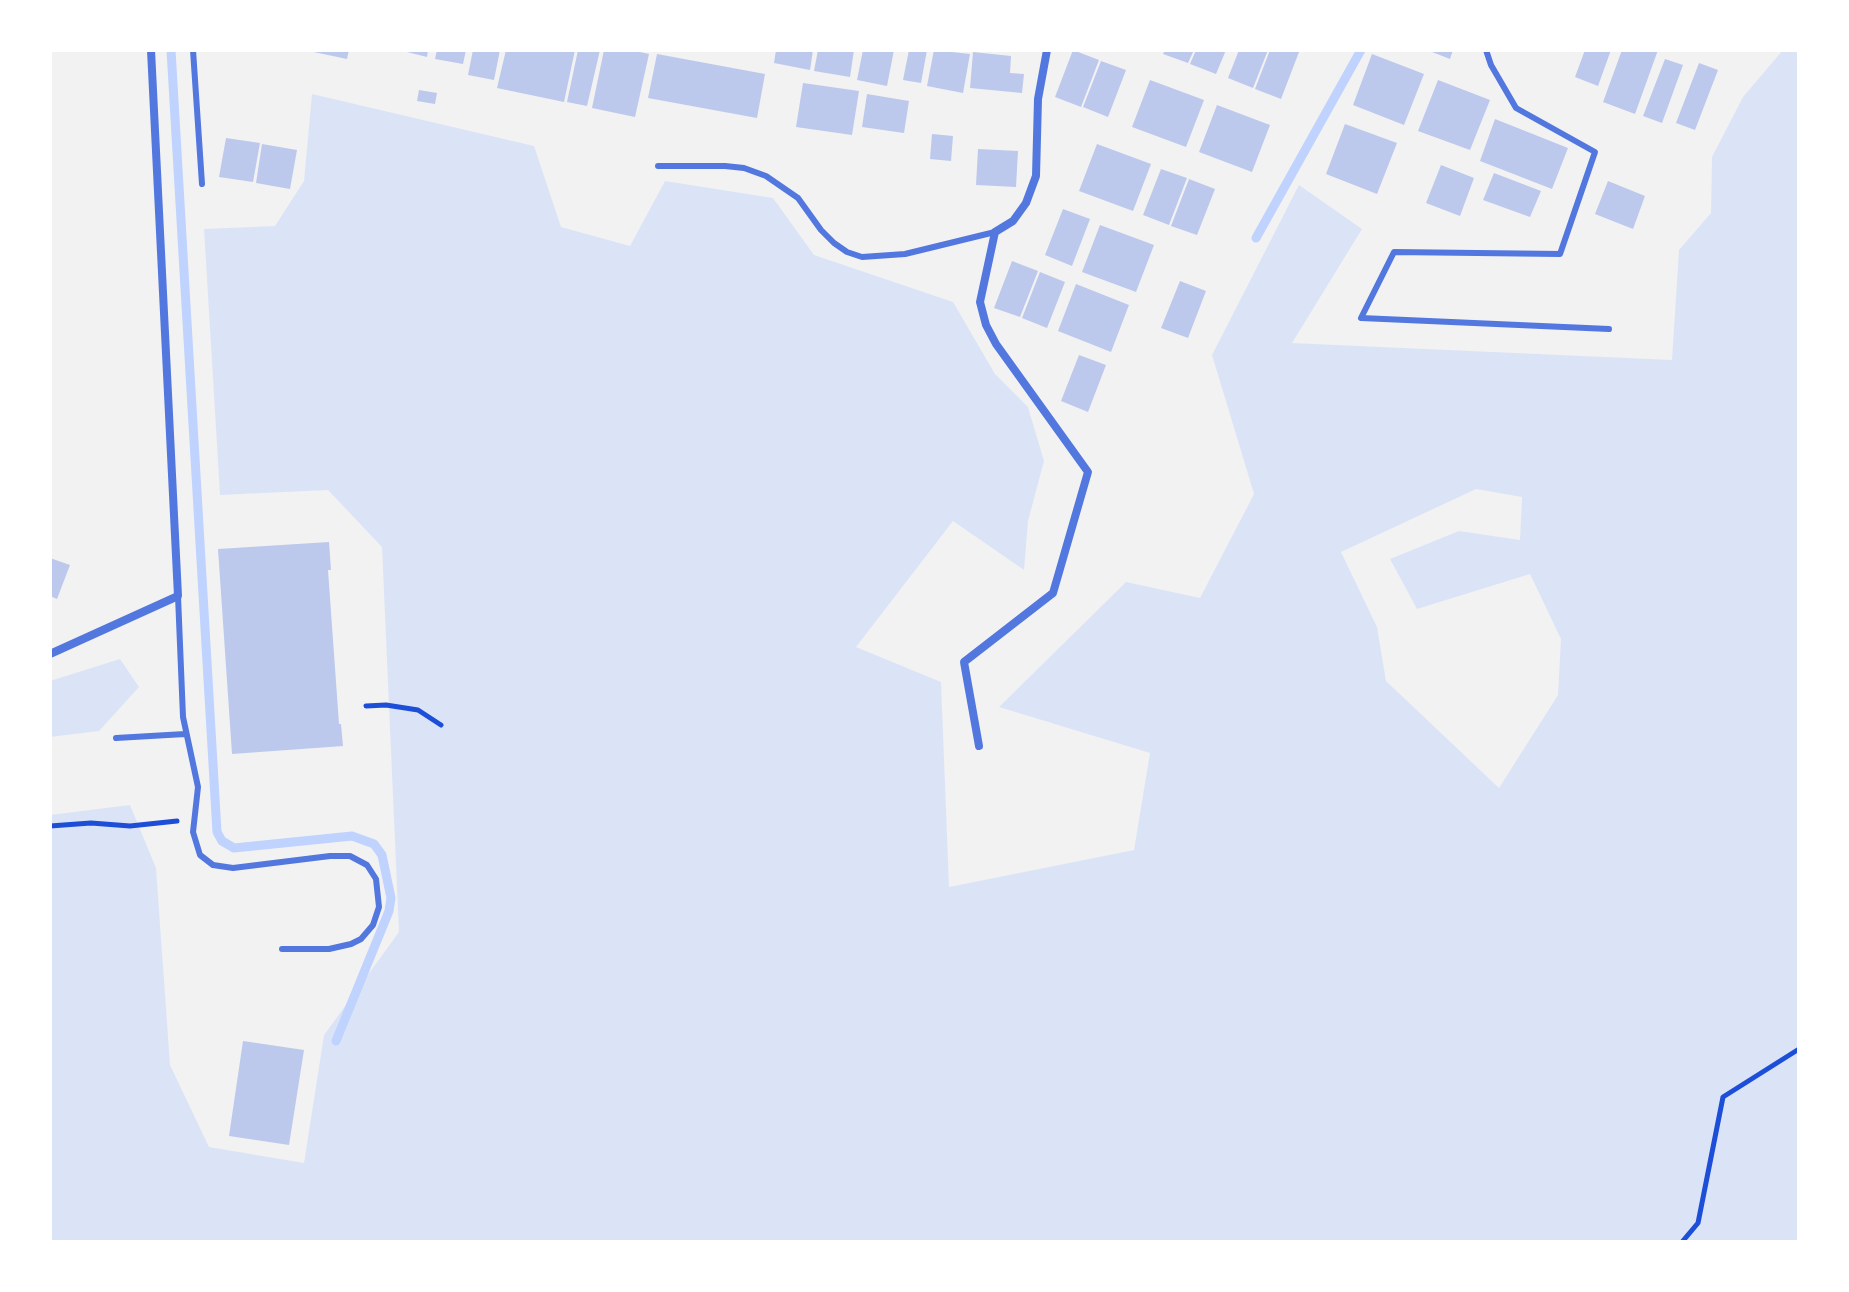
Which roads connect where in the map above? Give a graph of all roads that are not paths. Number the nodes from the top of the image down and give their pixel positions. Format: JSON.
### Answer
{"nodes":[{"id":1,"x":151,"y":50,"type":"edge"},
{"id":2,"x":193,"y":50,"type":"edge"},
{"id":3,"x":1047,"y":50,"type":"edge"},
{"id":4,"x":1486,"y":50,"type":"edge"},
{"id":5,"x":658,"y":166,"type":"dead end"},
{"id":6,"x":202,"y":184,"type":"dead end"},
{"id":7,"x":995,"y":232,"type":"junction"},
{"id":8,"x":1609,"y":329,"type":"dead end"},
{"id":9,"x":178,"y":596,"type":"junction"},
{"id":10,"x":50,"y":654,"type":"edge"},
{"id":11,"x":185,"y":734,"type":"junction"},
{"id":12,"x":116,"y":738,"type":"dead end"},
{"id":13,"x":979,"y":746,"type":"dead end"},
{"id":14,"x":282,"y":949,"type":"dead end"}],
"edges":[{"from":1,"to":9,"type":"street"},
{"from":2,"to":6,"type":"lane"},
{"from":3,"to":7,"type":"street"},
{"from":4,"to":8,"type":"lane"},
{"from":5,"to":7,"type":"lane"},
{"from":7,"to":13,"type":"street"},
{"from":9,"to":10,"type":"street"},
{"from":9,"to":11,"type":"lane"},
{"from":11,"to":12,"type":"lane"},
{"from":11,"to":14,"type":"lane"}]}
